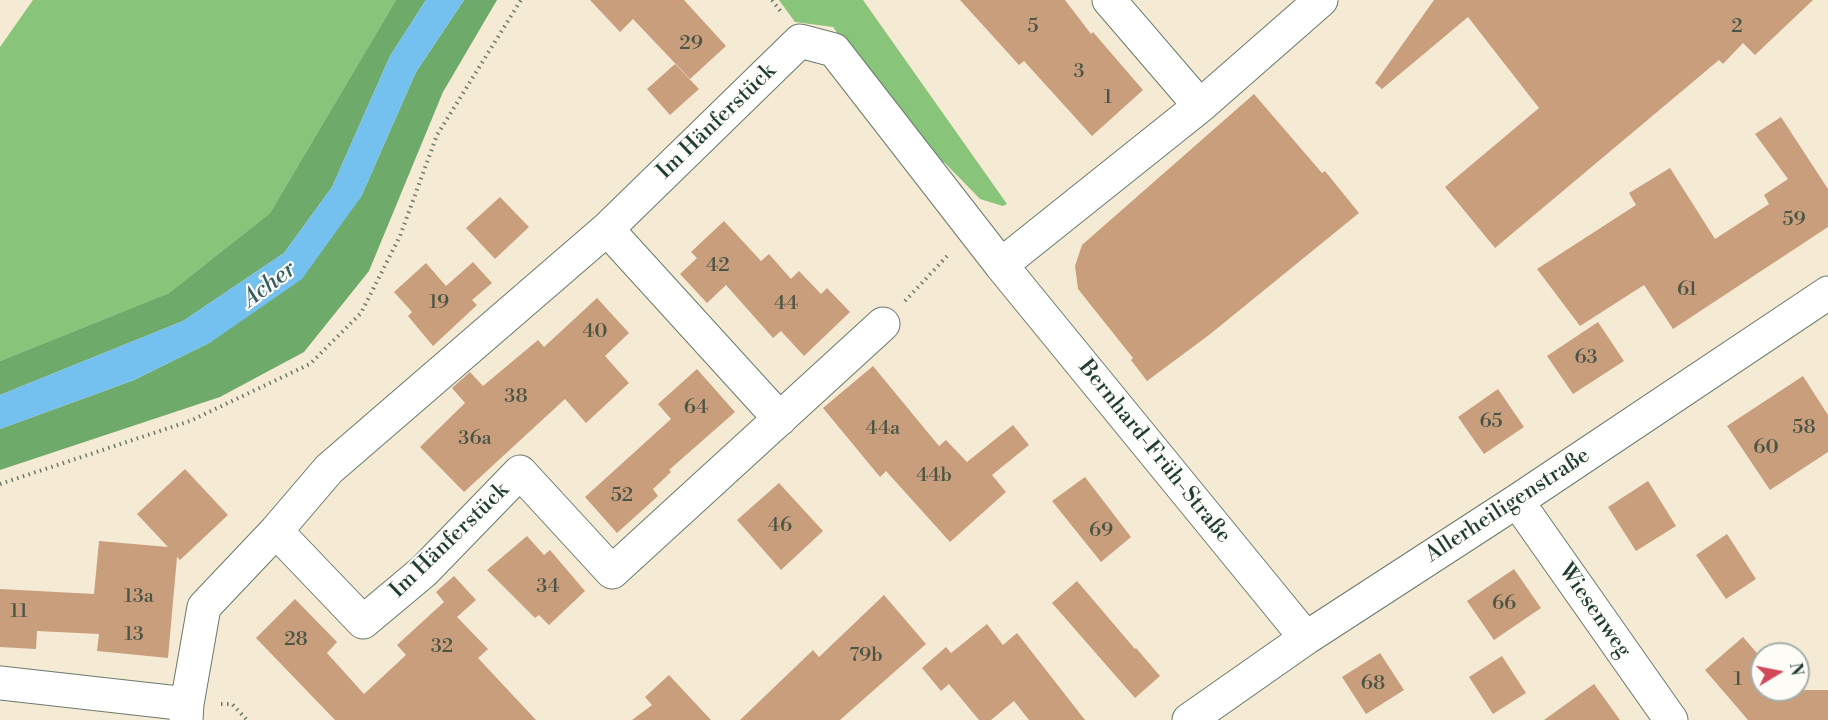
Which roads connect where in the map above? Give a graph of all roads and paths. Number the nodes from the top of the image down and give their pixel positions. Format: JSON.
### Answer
{"nodes":[{"id":1,"x":521,"y":0,"type":"edge"},
{"id":2,"x":1109,"y":0,"type":"edge"},
{"id":3,"x":1321,"y":0,"type":"edge"},
{"id":4,"x":800,"y":41,"type":"joint"},
{"id":5,"x":1200,"y":106,"type":"junction"},
{"id":6,"x":607,"y":229,"type":"junction"},
{"id":7,"x":976,"y":233,"type":"junction"},
{"id":8,"x":1002,"y":265,"type":"junction"},
{"id":9,"x":1828,"y":293,"type":"edge"},
{"id":10,"x":883,"y":324,"type":"joint"},
{"id":11,"x":780,"y":419,"type":"junction"},
{"id":12,"x":0,"y":484,"type":"edge"},
{"id":13,"x":1517,"y":501,"type":"junction"},
{"id":14,"x":276,"y":531,"type":"junction"},
{"id":15,"x":1306,"y":639,"type":"junction"},
{"id":16,"x":0,"y":683,"type":"edge"},
{"id":17,"x":187,"y":712,"type":"edge"},
{"id":18,"x":1189,"y":720,"type":"edge"},
{"id":19,"x":1671,"y":720,"type":"edge"}],
"edges":[{"from":1,"to":12,"type":"path"},
{"from":2,"to":5,"type":"street"},
{"from":3,"to":5,"type":"street"},
{"from":4,"to":6,"type":"street","name":"Im Hänferstück"},
{"from":4,"to":7,"type":"street","name":"Bernhard-Früh-Straße"},
{"from":5,"to":8,"type":"street"},
{"from":6,"to":11,"type":"street"},
{"from":6,"to":14,"type":"street","name":"Im Hänferstück"},
{"from":7,"to":8,"type":"street","name":"Bernhard-Früh-Straße"},
{"from":7,"to":10,"type":"path"},
{"from":8,"to":15,"type":"street","name":"Bernhard-Früh-Straße"},
{"from":9,"to":13,"type":"street","name":"Allerheiligenstraße"},
{"from":10,"to":11,"type":"street","name":"Im Hänferstück"},
{"from":11,"to":14,"type":"street","name":"Im Hänferstück"},
{"from":13,"to":15,"type":"street","name":"Allerheiligenstraße"},
{"from":13,"to":19,"type":"street","name":"Wiesenweg"},
{"from":14,"to":17,"type":"street","name":"Im Hänferstück"},
{"from":15,"to":18,"type":"street","name":"Allerheiligenstraße"},
{"from":16,"to":17,"type":"street","name":"Im Hänferstück"}]}
